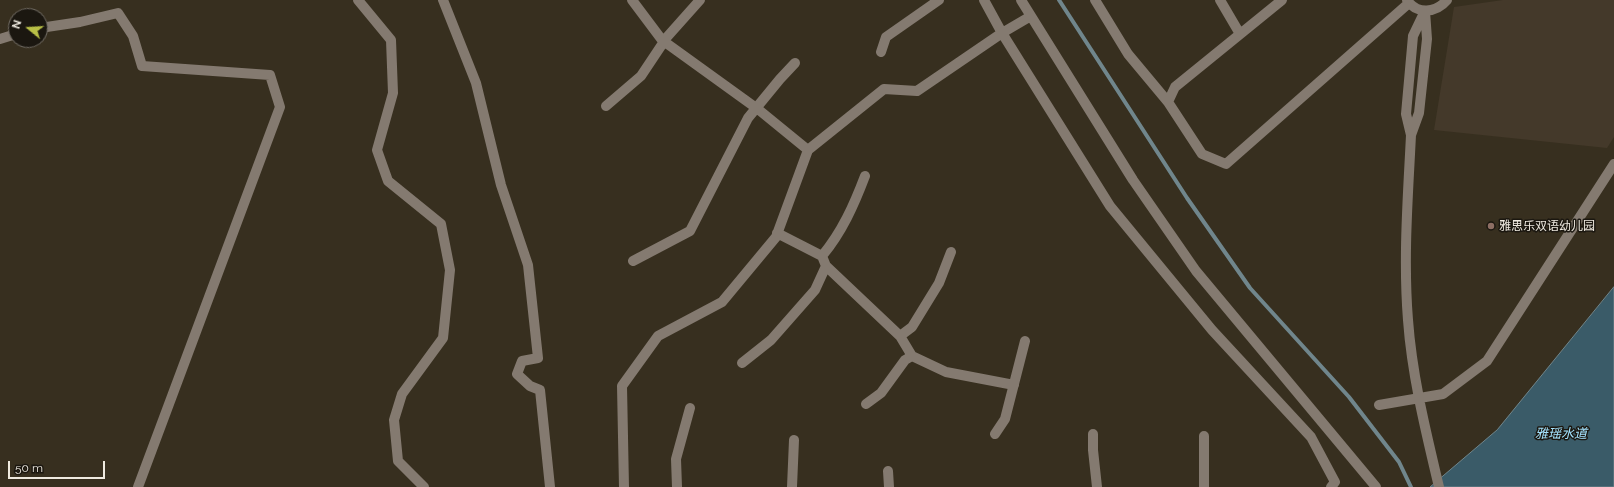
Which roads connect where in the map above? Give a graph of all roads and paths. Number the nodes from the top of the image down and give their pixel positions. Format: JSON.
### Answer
{"nodes":[{"id":1,"x":358,"y":0,"type":"edge"},
{"id":2,"x":442,"y":0,"type":"edge"},
{"id":3,"x":632,"y":0,"type":"edge"},
{"id":4,"x":700,"y":0,"type":"edge"},
{"id":5,"x":939,"y":0,"type":"edge"},
{"id":6,"x":984,"y":0,"type":"edge"},
{"id":7,"x":1021,"y":0,"type":"edge"},
{"id":8,"x":1096,"y":0,"type":"edge"},
{"id":9,"x":1220,"y":0,"type":"edge"},
{"id":10,"x":1282,"y":0,"type":"edge"},
{"id":11,"x":1447,"y":0,"type":"edge"},
{"id":12,"x":1408,"y":2,"type":"edge"},
{"id":13,"x":1425,"y":11,"type":"junction"},
{"id":14,"x":1031,"y":16,"type":"junction"},
{"id":15,"x":48,"y":27,"type":"edge"},
{"id":16,"x":1002,"y":33,"type":"junction"},
{"id":17,"x":1240,"y":34,"type":"junction"},
{"id":18,"x":881,"y":52,"type":"dead end"},
{"id":19,"x":795,"y":64,"type":"dead end"},
{"id":20,"x":1168,"y":102,"type":"junction"},
{"id":21,"x":606,"y":106,"type":"dead end"},
{"id":22,"x":808,"y":150,"type":"junction"},
{"id":23,"x":1614,"y":164,"type":"edge"},
{"id":24,"x":865,"y":176,"type":"dead end"},
{"id":25,"x":777,"y":233,"type":"junction"},
{"id":26,"x":951,"y":252,"type":"dead end"},
{"id":27,"x":822,"y":256,"type":"junction"},
{"id":28,"x":633,"y":261,"type":"dead end"},
{"id":29,"x":826,"y":266,"type":"junction"},
{"id":30,"x":900,"y":336,"type":"junction"},
{"id":31,"x":1025,"y":341,"type":"dead end"},
{"id":32,"x":912,"y":356,"type":"junction"},
{"id":33,"x":742,"y":363,"type":"dead end"},
{"id":34,"x":1014,"y":385,"type":"junction"},
{"id":35,"x":866,"y":404,"type":"dead end"},
{"id":36,"x":1379,"y":405,"type":"dead end"},
{"id":37,"x":690,"y":408,"type":"dead end"},
{"id":38,"x":995,"y":434,"type":"dead end"},
{"id":39,"x":1093,"y":434,"type":"dead end"},
{"id":40,"x":1204,"y":436,"type":"dead end"},
{"id":41,"x":794,"y":440,"type":"dead end"},
{"id":42,"x":888,"y":471,"type":"dead end"},
{"id":43,"x":138,"y":487,"type":"edge"},
{"id":44,"x":424,"y":487,"type":"edge"},
{"id":45,"x":550,"y":487,"type":"edge"},
{"id":46,"x":624,"y":487,"type":"edge"},
{"id":47,"x":677,"y":487,"type":"edge"},
{"id":48,"x":792,"y":487,"type":"edge"},
{"id":49,"x":888,"y":487,"type":"edge"},
{"id":50,"x":1097,"y":487,"type":"edge"},
{"id":51,"x":1204,"y":487,"type":"edge"},
{"id":52,"x":1331,"y":487,"type":"edge"},
{"id":53,"x":1376,"y":487,"type":"edge"},
{"id":54,"x":1439,"y":487,"type":"edge"}],
"edges":[{"from":1,"to":44,"type":"street"},
{"from":2,"to":45,"type":"street"},
{"from":3,"to":22,"type":"street"},
{"from":4,"to":21,"type":"street"},
{"from":5,"to":18,"type":"street"},
{"from":6,"to":16,"type":"street"},
{"from":7,"to":14,"type":"street"},
{"from":8,"to":20,"type":"street"},
{"from":9,"to":17,"type":"street"},
{"from":10,"to":17,"type":"street"},
{"from":11,"to":13,"type":"street"},
{"from":12,"to":13,"type":"street"},
{"from":12,"to":20,"type":"street"},
{"from":13,"to":54,"type":"street"},
{"from":14,"to":16,"type":"street"},
{"from":14,"to":53,"type":"street"},
{"from":15,"to":43,"type":"street"},
{"from":16,"to":22,"type":"street"},
{"from":16,"to":52,"type":"street"},
{"from":17,"to":20,"type":"street"},
{"from":19,"to":28,"type":"street"},
{"from":22,"to":25,"type":"street"},
{"from":23,"to":36,"type":"street"},
{"from":24,"to":27,"type":"street"},
{"from":25,"to":27,"type":"street"},
{"from":25,"to":46,"type":"street"},
{"from":26,"to":30,"type":"street"},
{"from":27,"to":29,"type":"street"},
{"from":29,"to":30,"type":"street"},
{"from":29,"to":33,"type":"street"},
{"from":30,"to":32,"type":"street"},
{"from":31,"to":34,"type":"street"},
{"from":32,"to":34,"type":"street"},
{"from":32,"to":35,"type":"street"},
{"from":34,"to":38,"type":"street"},
{"from":37,"to":47,"type":"street"},
{"from":39,"to":50,"type":"street"},
{"from":40,"to":51,"type":"street"},
{"from":41,"to":48,"type":"street"},
{"from":42,"to":49,"type":"street"}]}
